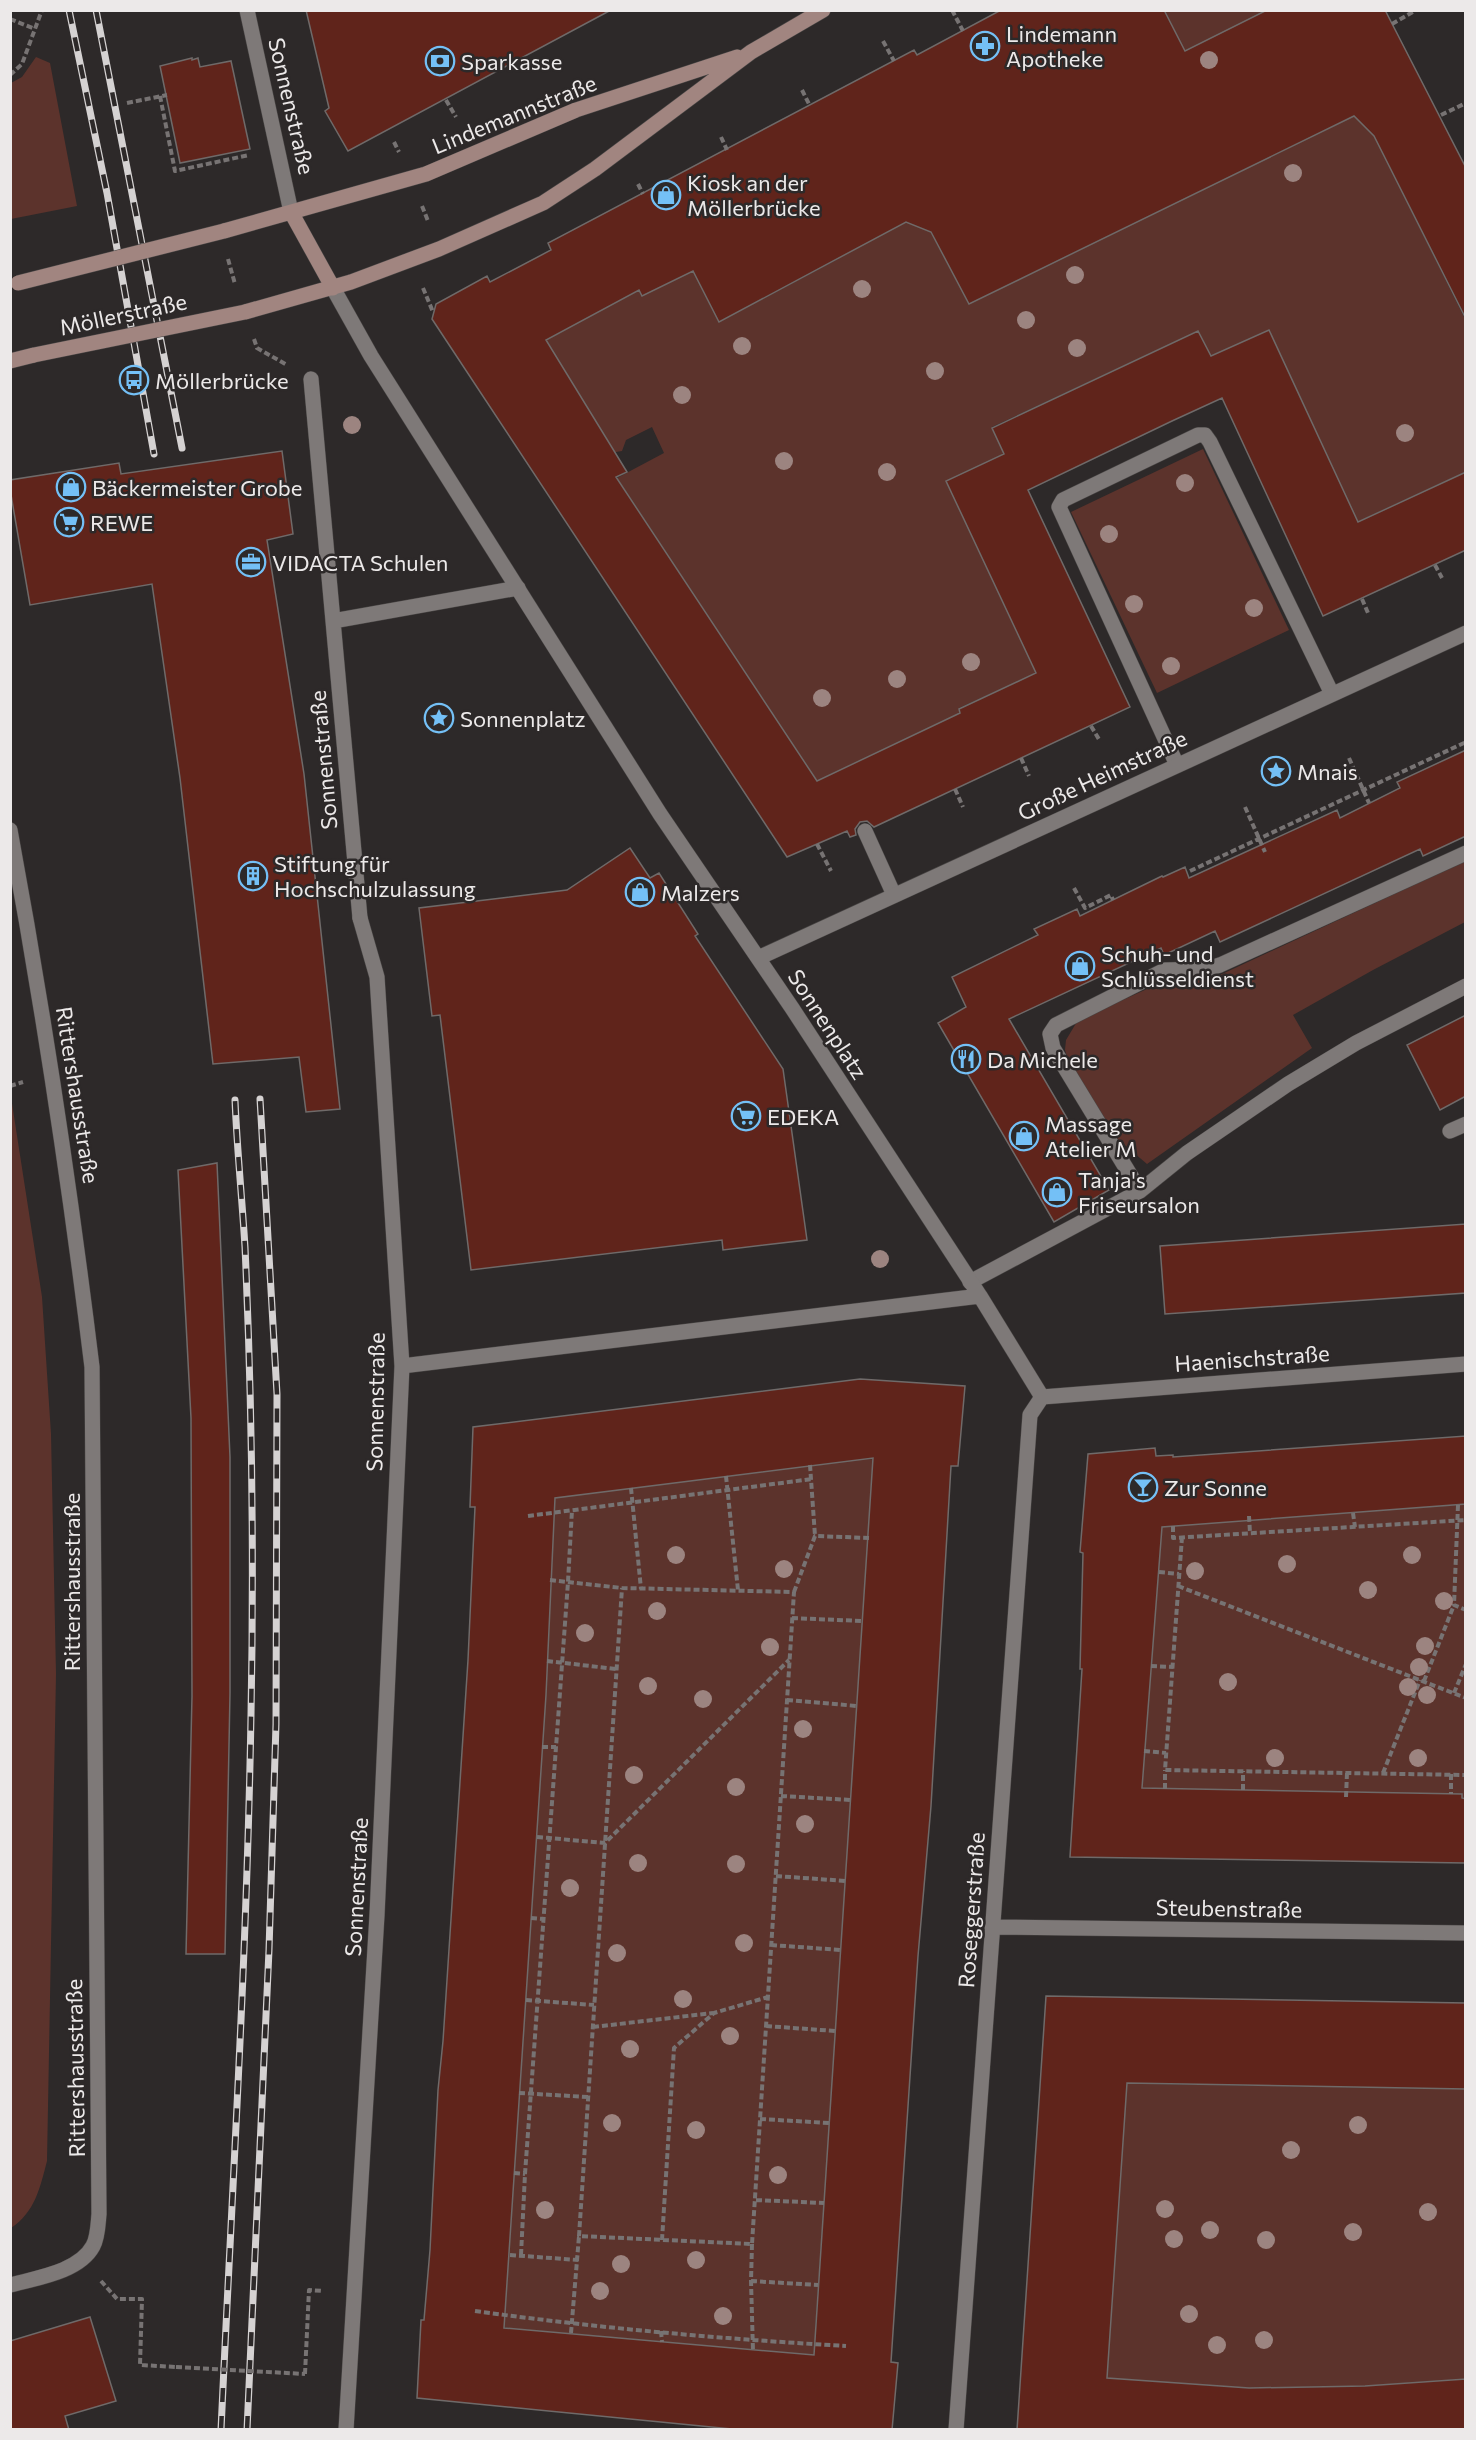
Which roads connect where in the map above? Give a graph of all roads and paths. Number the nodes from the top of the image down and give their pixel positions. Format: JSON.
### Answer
{"nodes":[{"id":1,"x":42,"y":10,"type":"edge"},
{"id":2,"x":247,"y":10,"type":"edge"},
{"id":3,"x":823,"y":10,"type":"edge"},
{"id":4,"x":952,"y":10,"type":"edge"},
{"id":5,"x":1416,"y":10,"type":"edge"},
{"id":6,"x":10,"y":19,"type":"edge"},
{"id":7,"x":1392,"y":24,"type":"dead end"},
{"id":8,"x":35,"y":29,"type":"junction"},
{"id":9,"x":963,"y":31,"type":"dead end"},
{"id":10,"x":883,"y":41,"type":"dead end"},
{"id":11,"x":751,"y":52,"type":"junction"},
{"id":12,"x":894,"y":61,"type":"dead end"},
{"id":13,"x":10,"y":75,"type":"edge"},
{"id":14,"x":802,"y":90,"type":"dead end"},
{"id":15,"x":167,"y":95,"type":"dead end"},
{"id":16,"x":160,"y":96,"type":"junction"},
{"id":17,"x":446,"y":100,"type":"dead end"},
{"id":18,"x":127,"y":103,"type":"dead end"},
{"id":19,"x":1466,"y":103,"type":"edge"},
{"id":20,"x":810,"y":106,"type":"dead end"},
{"id":21,"x":1441,"y":115,"type":"dead end"},
{"id":22,"x":456,"y":117,"type":"dead end"},
{"id":23,"x":721,"y":137,"type":"dead end"},
{"id":24,"x":727,"y":150,"type":"dead end"},
{"id":25,"x":258,"y":153,"type":"dead end"},
{"id":26,"x":638,"y":184,"type":"dead end"},
{"id":27,"x":643,"y":194,"type":"dead end"},
{"id":28,"x":291,"y":212,"type":"junction"},
{"id":29,"x":228,"y":259,"type":"dead end"},
{"id":30,"x":14,"y":284,"type":"edge"},
{"id":31,"x":333,"y":288,"type":"junction"},
{"id":32,"x":422,"y":288,"type":"dead end"},
{"id":33,"x":237,"y":292,"type":"dead end"},
{"id":34,"x":245,"y":312,"type":"joint"},
{"id":35,"x":433,"y":312,"type":"dead end"},
{"id":36,"x":254,"y":338,"type":"dead end"},
{"id":37,"x":10,"y":361,"type":"edge"},
{"id":38,"x":310,"y":379,"type":"joint"},
{"id":39,"x":1435,"y":565,"type":"dead end"},
{"id":40,"x":1442,"y":578,"type":"dead end"},
{"id":41,"x":518,"y":588,"type":"junction"},
{"id":42,"x":1362,"y":599,"type":"dead end"},
{"id":43,"x":1368,"y":613,"type":"dead end"},
{"id":44,"x":333,"y":621,"type":"junction"},
{"id":45,"x":1466,"y":633,"type":"edge"},
{"id":46,"x":1332,"y":694,"type":"junction"},
{"id":47,"x":1091,"y":726,"type":"dead end"},
{"id":48,"x":1100,"y":741,"type":"dead end"},
{"id":49,"x":1466,"y":742,"type":"edge"},
{"id":50,"x":1021,"y":758,"type":"dead end"},
{"id":51,"x":1349,"y":758,"type":"dead end"},
{"id":52,"x":1177,"y":765,"type":"junction"},
{"id":53,"x":1029,"y":776,"type":"dead end"},
{"id":54,"x":955,"y":789,"type":"dead end"},
{"id":55,"x":1363,"y":790,"type":"junction"},
{"id":56,"x":1369,"y":804,"type":"dead end"},
{"id":57,"x":963,"y":807,"type":"dead end"},
{"id":58,"x":1245,"y":807,"type":"dead end"},
{"id":59,"x":10,"y":830,"type":"edge"},
{"id":60,"x":865,"y":831,"type":"dead end"},
{"id":61,"x":1259,"y":838,"type":"junction"},
{"id":62,"x":817,"y":844,"type":"dead end"},
{"id":63,"x":1265,"y":852,"type":"dead end"},
{"id":64,"x":1466,"y":853,"type":"edge"},
{"id":65,"x":831,"y":871,"type":"dead end"},
{"id":66,"x":1190,"y":871,"type":"dead end"},
{"id":67,"x":1074,"y":888,"type":"dead end"},
{"id":68,"x":894,"y":895,"type":"junction"},
{"id":69,"x":1113,"y":900,"type":"dead end"},
{"id":70,"x":758,"y":958,"type":"junction"},
{"id":71,"x":1466,"y":986,"type":"edge"},
{"id":72,"x":1466,"y":1124,"type":"edge"},
{"id":73,"x":1450,"y":1131,"type":"dead end"},
{"id":74,"x":1140,"y":1191,"type":"junction"},
{"id":75,"x":970,"y":1282,"type":"junction"},
{"id":76,"x":980,"y":1296,"type":"junction"},
{"id":77,"x":1466,"y":1364,"type":"edge"},
{"id":78,"x":402,"y":1366,"type":"junction"},
{"id":79,"x":1042,"y":1397,"type":"junction"},
{"id":80,"x":810,"y":1465,"type":"dead end"},
{"id":81,"x":726,"y":1476,"type":"dead end"},
{"id":82,"x":812,"y":1479,"type":"junction"},
{"id":83,"x":631,"y":1488,"type":"dead end"},
{"id":84,"x":728,"y":1490,"type":"junction"},
{"id":85,"x":633,"y":1503,"type":"junction"},
{"id":86,"x":1458,"y":1505,"type":"dead end"},
{"id":87,"x":572,"y":1510,"type":"junction"},
{"id":88,"x":1353,"y":1513,"type":"dead end"},
{"id":89,"x":528,"y":1516,"type":"dead end"},
{"id":90,"x":1249,"y":1516,"type":"dead end"},
{"id":91,"x":1458,"y":1520,"type":"junction"},
{"id":92,"x":1466,"y":1520,"type":"edge"},
{"id":93,"x":1173,"y":1526,"type":"dead end"},
{"id":94,"x":1355,"y":1527,"type":"junction"},
{"id":95,"x":1250,"y":1533,"type":"junction"},
{"id":96,"x":815,"y":1536,"type":"junction"},
{"id":97,"x":869,"y":1538,"type":"dead end"},
{"id":98,"x":1182,"y":1538,"type":"junction"},
{"id":99,"x":1159,"y":1572,"type":"dead end"},
{"id":100,"x":1179,"y":1574,"type":"junction"},
{"id":101,"x":550,"y":1580,"type":"dead end"},
{"id":102,"x":568,"y":1582,"type":"junction"},
{"id":103,"x":1178,"y":1586,"type":"junction"},
{"id":104,"x":622,"y":1588,"type":"junction"},
{"id":105,"x":641,"y":1589,"type":"junction"},
{"id":106,"x":738,"y":1590,"type":"junction"},
{"id":107,"x":794,"y":1592,"type":"junction"},
{"id":108,"x":1454,"y":1605,"type":"junction"},
{"id":109,"x":1466,"y":1610,"type":"edge"},
{"id":110,"x":792,"y":1618,"type":"junction"},
{"id":111,"x":862,"y":1621,"type":"dead end"},
{"id":112,"x":789,"y":1660,"type":"junction"},
{"id":113,"x":547,"y":1661,"type":"dead end"},
{"id":114,"x":563,"y":1662,"type":"junction"},
{"id":115,"x":1466,"y":1664,"type":"edge"},
{"id":116,"x":1151,"y":1666,"type":"dead end"},
{"id":117,"x":1173,"y":1667,"type":"junction"},
{"id":118,"x":616,"y":1669,"type":"junction"},
{"id":119,"x":1422,"y":1681,"type":"junction"},
{"id":120,"x":1455,"y":1693,"type":"junction"},
{"id":121,"x":1466,"y":1698,"type":"edge"},
{"id":122,"x":787,"y":1700,"type":"junction"},
{"id":123,"x":857,"y":1706,"type":"dead end"},
{"id":124,"x":542,"y":1747,"type":"dead end"},
{"id":125,"x":556,"y":1747,"type":"junction"},
{"id":126,"x":1144,"y":1751,"type":"dead end"},
{"id":127,"x":1166,"y":1753,"type":"junction"},
{"id":128,"x":1166,"y":1770,"type":"junction"},
{"id":129,"x":1243,"y":1771,"type":"junction"},
{"id":130,"x":1347,"y":1773,"type":"junction"},
{"id":131,"x":1383,"y":1773,"type":"junction"},
{"id":132,"x":1451,"y":1774,"type":"junction"},
{"id":133,"x":1466,"y":1775,"type":"edge"},
{"id":134,"x":1165,"y":1789,"type":"dead end"},
{"id":135,"x":1243,"y":1790,"type":"dead end"},
{"id":136,"x":1451,"y":1794,"type":"dead end"},
{"id":137,"x":781,"y":1796,"type":"junction"},
{"id":138,"x":1346,"y":1797,"type":"dead end"},
{"id":139,"x":851,"y":1800,"type":"dead end"},
{"id":140,"x":537,"y":1837,"type":"dead end"},
{"id":141,"x":548,"y":1838,"type":"junction"},
{"id":142,"x":606,"y":1843,"type":"junction"},
{"id":143,"x":776,"y":1876,"type":"junction"},
{"id":144,"x":846,"y":1881,"type":"dead end"},
{"id":145,"x":531,"y":1918,"type":"dead end"},
{"id":146,"x":543,"y":1919,"type":"junction"},
{"id":147,"x":992,"y":1927,"type":"junction"},
{"id":148,"x":1466,"y":1933,"type":"edge"},
{"id":149,"x":771,"y":1945,"type":"junction"},
{"id":150,"x":841,"y":1950,"type":"dead end"},
{"id":151,"x":768,"y":1997,"type":"junction"},
{"id":152,"x":526,"y":2000,"type":"dead end"},
{"id":153,"x":538,"y":2001,"type":"junction"},
{"id":154,"x":594,"y":2005,"type":"junction"},
{"id":155,"x":714,"y":2013,"type":"junction"},
{"id":156,"x":766,"y":2026,"type":"junction"},
{"id":157,"x":593,"y":2027,"type":"junction"},
{"id":158,"x":835,"y":2031,"type":"dead end"},
{"id":159,"x":519,"y":2093,"type":"dead end"},
{"id":160,"x":531,"y":2094,"type":"junction"},
{"id":161,"x":588,"y":2097,"type":"junction"},
{"id":162,"x":760,"y":2119,"type":"junction"},
{"id":163,"x":829,"y":2123,"type":"dead end"},
{"id":164,"x":514,"y":2173,"type":"dead end"},
{"id":165,"x":525,"y":2174,"type":"junction"},
{"id":166,"x":756,"y":2200,"type":"junction"},
{"id":167,"x":824,"y":2204,"type":"dead end"},
{"id":168,"x":579,"y":2236,"type":"junction"},
{"id":169,"x":662,"y":2240,"type":"junction"},
{"id":170,"x":753,"y":2244,"type":"junction"},
{"id":171,"x":510,"y":2254,"type":"dead end"},
{"id":172,"x":521,"y":2256,"type":"junction"},
{"id":173,"x":83,"y":2259,"type":"junction"},
{"id":174,"x":578,"y":2260,"type":"junction"},
{"id":175,"x":751,"y":2281,"type":"junction"},
{"id":176,"x":10,"y":2285,"type":"edge"},
{"id":177,"x":818,"y":2285,"type":"dead end"},
{"id":178,"x":323,"y":2291,"type":"dead end"},
{"id":179,"x":475,"y":2311,"type":"dead end"},
{"id":180,"x":571,"y":2324,"type":"junction"},
{"id":181,"x":661,"y":2331,"type":"junction"},
{"id":182,"x":571,"y":2333,"type":"dead end"},
{"id":183,"x":753,"y":2341,"type":"junction"},
{"id":184,"x":662,"y":2342,"type":"dead end"},
{"id":185,"x":846,"y":2346,"type":"dead end"},
{"id":186,"x":753,"y":2351,"type":"dead end"},
{"id":187,"x":346,"y":2430,"type":"edge"},
{"id":188,"x":956,"y":2430,"type":"edge"}],
"edges":[{"from":1,"to":8,"type":"path"},
{"from":2,"to":28,"type":"street","name":"Sonnenstraße"},
{"from":3,"to":11,"type":"main road","name":"Lindemannstraße"},
{"from":4,"to":9,"type":"path"},
{"from":5,"to":7,"type":"path"},
{"from":6,"to":8,"type":"path"},
{"from":8,"to":13,"type":"path"},
{"from":10,"to":12,"type":"path"},
{"from":11,"to":28,"type":"main road","name":"Lindemannstraße"},
{"from":11,"to":31,"type":"main road","name":"Lindemannstraße"},
{"from":14,"to":20,"type":"path"},
{"from":15,"to":16,"type":"path"},
{"from":16,"to":18,"type":"path"},
{"from":16,"to":25,"type":"path"},
{"from":17,"to":22,"type":"path"},
{"from":19,"to":21,"type":"path"},
{"from":23,"to":24,"type":"path"},
{"from":26,"to":27,"type":"path"},
{"from":28,"to":30,"type":"main road","name":"Lindemannstraße","bridge":true},
{"from":28,"to":31,"type":"main road"},
{"from":29,"to":33,"type":"path"},
{"from":31,"to":34,"type":"main road","name":"Lindemannstraße"},
{"from":31,"to":41,"type":"street","name":"Sonnenplatz"},
{"from":32,"to":35,"type":"path"},
{"from":34,"to":37,"type":"main road","name":"Möllerstraße","bridge":true},
{"from":36,"to":38,"type":"path"},
{"from":38,"to":44,"type":"street","name":"Sonnenstraße"},
{"from":39,"to":40,"type":"path"},
{"from":41,"to":44,"type":"street"},
{"from":41,"to":70,"type":"street","name":"Sonnenplatz"},
{"from":42,"to":43,"type":"path"},
{"from":44,"to":78,"type":"street","name":"Sonnenstraße"},
{"from":45,"to":46,"type":"street","name":"Große Heimstraße"},
{"from":46,"to":52,"type":"street","name":"Große Heimstraße"},
{"from":46,"to":52,"type":"street"},
{"from":47,"to":48,"type":"path"},
{"from":49,"to":55,"type":"path"},
{"from":50,"to":53,"type":"path"},
{"from":51,"to":55,"type":"path"},
{"from":52,"to":68,"type":"street","name":"Große Heimstraße"},
{"from":54,"to":57,"type":"path"},
{"from":55,"to":56,"type":"path"},
{"from":55,"to":61,"type":"path"},
{"from":58,"to":61,"type":"path"},
{"from":59,"to":173,"type":"street","name":"Rittershausstraße"},
{"from":60,"to":68,"type":"street"},
{"from":61,"to":63,"type":"path"},
{"from":61,"to":66,"type":"path"},
{"from":62,"to":65,"type":"path"},
{"from":64,"to":74,"type":"street"},
{"from":67,"to":69,"type":"path"},
{"from":68,"to":70,"type":"street","name":"Große Heimstraße"},
{"from":70,"to":75,"type":"street","name":"Sonnenplatz"},
{"from":71,"to":74,"type":"street"},
{"from":72,"to":73,"type":"street"},
{"from":74,"to":75,"type":"street"},
{"from":75,"to":76,"type":"street","name":"Sonnenplatz"},
{"from":76,"to":78,"type":"street"},
{"from":76,"to":79,"type":"street","name":"Sonnenplatz"},
{"from":77,"to":79,"type":"street","name":"Haenischstraße"},
{"from":78,"to":187,"type":"street","name":"Sonnenstraße"},
{"from":79,"to":147,"type":"street","name":"Roseggerstraße"},
{"from":80,"to":82,"type":"path"},
{"from":81,"to":84,"type":"path"},
{"from":82,"to":84,"type":"path"},
{"from":82,"to":96,"type":"path"},
{"from":83,"to":85,"type":"path"},
{"from":84,"to":85,"type":"path"},
{"from":84,"to":106,"type":"path"},
{"from":85,"to":87,"type":"path"},
{"from":85,"to":105,"type":"path"},
{"from":86,"to":91,"type":"path"},
{"from":87,"to":89,"type":"path"},
{"from":87,"to":102,"type":"path"},
{"from":88,"to":94,"type":"path"},
{"from":90,"to":95,"type":"path"},
{"from":91,"to":92,"type":"path"},
{"from":91,"to":94,"type":"path"},
{"from":91,"to":108,"type":"path"},
{"from":93,"to":98,"type":"path"},
{"from":94,"to":95,"type":"path"},
{"from":95,"to":98,"type":"path"},
{"from":96,"to":97,"type":"path"},
{"from":96,"to":107,"type":"path"},
{"from":98,"to":100,"type":"path"},
{"from":99,"to":100,"type":"path"},
{"from":100,"to":103,"type":"path"},
{"from":101,"to":102,"type":"path"},
{"from":102,"to":104,"type":"path"},
{"from":102,"to":114,"type":"path"},
{"from":103,"to":117,"type":"path"},
{"from":103,"to":119,"type":"path"},
{"from":104,"to":105,"type":"path"},
{"from":104,"to":118,"type":"path"},
{"from":105,"to":106,"type":"path"},
{"from":106,"to":107,"type":"path"},
{"from":107,"to":110,"type":"path"},
{"from":108,"to":109,"type":"path"},
{"from":108,"to":119,"type":"path"},
{"from":110,"to":111,"type":"path"},
{"from":110,"to":112,"type":"path"},
{"from":112,"to":122,"type":"path"},
{"from":112,"to":142,"type":"path"},
{"from":113,"to":114,"type":"path"},
{"from":114,"to":118,"type":"path"},
{"from":114,"to":125,"type":"path"},
{"from":115,"to":120,"type":"path"},
{"from":116,"to":117,"type":"path"},
{"from":117,"to":127,"type":"path"},
{"from":118,"to":142,"type":"path"},
{"from":119,"to":120,"type":"path"},
{"from":119,"to":131,"type":"path"},
{"from":120,"to":121,"type":"path"},
{"from":122,"to":123,"type":"path"},
{"from":122,"to":137,"type":"path"},
{"from":124,"to":125,"type":"path"},
{"from":125,"to":141,"type":"path"},
{"from":126,"to":127,"type":"path"},
{"from":127,"to":128,"type":"path"},
{"from":128,"to":129,"type":"path"},
{"from":128,"to":134,"type":"path"},
{"from":129,"to":130,"type":"path"},
{"from":129,"to":135,"type":"path"},
{"from":130,"to":131,"type":"path"},
{"from":130,"to":138,"type":"path"},
{"from":131,"to":132,"type":"path"},
{"from":132,"to":133,"type":"path"},
{"from":132,"to":136,"type":"path"},
{"from":137,"to":139,"type":"path"},
{"from":137,"to":143,"type":"path"},
{"from":140,"to":141,"type":"path"},
{"from":141,"to":142,"type":"path"},
{"from":141,"to":146,"type":"path"},
{"from":142,"to":154,"type":"path"},
{"from":143,"to":144,"type":"path"},
{"from":143,"to":149,"type":"path"},
{"from":145,"to":146,"type":"path"},
{"from":146,"to":153,"type":"path"},
{"from":147,"to":148,"type":"street","name":"Steubenstraße"},
{"from":147,"to":188,"type":"street","name":"Roseggerstraße"},
{"from":149,"to":150,"type":"path"},
{"from":149,"to":151,"type":"path"},
{"from":151,"to":155,"type":"path"},
{"from":151,"to":156,"type":"path"},
{"from":152,"to":153,"type":"path"},
{"from":153,"to":154,"type":"path"},
{"from":153,"to":160,"type":"path"},
{"from":154,"to":157,"type":"path"},
{"from":155,"to":157,"type":"path"},
{"from":155,"to":169,"type":"path"},
{"from":156,"to":158,"type":"path"},
{"from":156,"to":162,"type":"path"},
{"from":157,"to":161,"type":"path"},
{"from":159,"to":160,"type":"path"},
{"from":160,"to":161,"type":"path"},
{"from":160,"to":165,"type":"path"},
{"from":161,"to":168,"type":"path"},
{"from":162,"to":163,"type":"path"},
{"from":162,"to":166,"type":"path"},
{"from":164,"to":165,"type":"path"},
{"from":165,"to":172,"type":"path"},
{"from":166,"to":167,"type":"path"},
{"from":166,"to":170,"type":"path"},
{"from":168,"to":169,"type":"path"},
{"from":168,"to":174,"type":"path"},
{"from":169,"to":170,"type":"path"},
{"from":170,"to":175,"type":"path"},
{"from":171,"to":172,"type":"path"},
{"from":172,"to":174,"type":"path"},
{"from":173,"to":176,"type":"street"},
{"from":173,"to":178,"type":"path","bridge":true},
{"from":174,"to":180,"type":"path"},
{"from":175,"to":177,"type":"path"},
{"from":175,"to":183,"type":"path"},
{"from":179,"to":180,"type":"path"},
{"from":180,"to":181,"type":"path"},
{"from":180,"to":182,"type":"path"},
{"from":181,"to":183,"type":"path"},
{"from":181,"to":184,"type":"path"},
{"from":183,"to":185,"type":"path"},
{"from":183,"to":186,"type":"path"}]}
